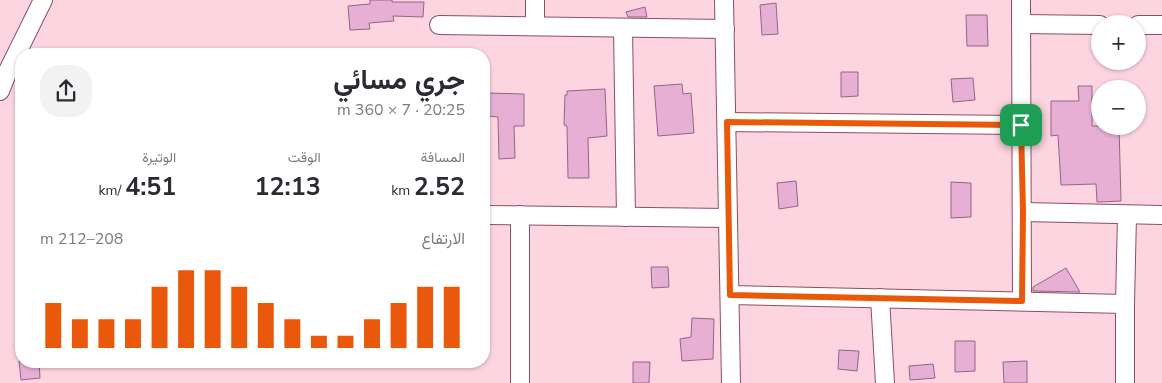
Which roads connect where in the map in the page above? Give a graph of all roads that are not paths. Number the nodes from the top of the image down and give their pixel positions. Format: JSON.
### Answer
{"nodes":[{"id":1,"x":43,"y":0,"type":"edge"},
{"id":2,"x":535,"y":0,"type":"edge"},
{"id":3,"x":724,"y":0,"type":"edge"},
{"id":4,"x":1021,"y":0,"type":"edge"},
{"id":5,"x":1021,"y":24,"type":"junction"},
{"id":6,"x":439,"y":25,"type":"dead end"},
{"id":7,"x":1091,"y":25,"type":"edge"},
{"id":8,"x":1146,"y":25,"type":"edge"},
{"id":9,"x":1162,"y":25,"type":"edge"},
{"id":10,"x":535,"y":26,"type":"junction"},
{"id":11,"x":624,"y":29,"type":"junction"},
{"id":12,"x":725,"y":29,"type":"junction"},
{"id":13,"x":19,"y":48,"type":"edge"},
{"id":14,"x":15,"y":56,"type":"edge"},
{"id":15,"x":0,"y":91,"type":"edge"},
{"id":16,"x":727,"y":122,"type":"junction"},
{"id":17,"x":1021,"y":125,"type":"junction"},
{"id":18,"x":1023,"y":212,"type":"junction"},
{"id":19,"x":490,"y":215,"type":"edge"},
{"id":20,"x":520,"y":215,"type":"junction"},
{"id":21,"x":1127,"y":215,"type":"junction"},
{"id":22,"x":1162,"y":215,"type":"edge"},
{"id":23,"x":626,"y":217,"type":"junction"},
{"id":24,"x":728,"y":218,"type":"junction"},
{"id":25,"x":730,"y":295,"type":"junction"},
{"id":26,"x":880,"y":298,"type":"junction"},
{"id":27,"x":1022,"y":301,"type":"junction"},
{"id":28,"x":1125,"y":304,"type":"junction"},
{"id":29,"x":520,"y":383,"type":"edge"},
{"id":30,"x":732,"y":383,"type":"edge"},
{"id":31,"x":885,"y":383,"type":"edge"},
{"id":32,"x":1125,"y":383,"type":"edge"}],
"edges":[{"from":1,"to":13,"type":"street"},
{"from":2,"to":10,"type":"street"},
{"from":3,"to":12,"type":"street"},
{"from":4,"to":5,"type":"street"},
{"from":5,"to":7,"type":"street"},
{"from":5,"to":17,"type":"street"},
{"from":6,"to":10,"type":"street"},
{"from":8,"to":9,"type":"street"},
{"from":10,"to":11,"type":"street"},
{"from":11,"to":12,"type":"street"},
{"from":11,"to":23,"type":"street"},
{"from":12,"to":16,"type":"street"},
{"from":14,"to":15,"type":"street"},
{"from":16,"to":17,"type":"street"},
{"from":16,"to":24,"type":"street"},
{"from":17,"to":18,"type":"street"},
{"from":18,"to":21,"type":"street"},
{"from":18,"to":27,"type":"street"},
{"from":19,"to":20,"type":"street"},
{"from":20,"to":23,"type":"street"},
{"from":20,"to":29,"type":"street"},
{"from":21,"to":22,"type":"street"},
{"from":21,"to":28,"type":"street"},
{"from":23,"to":24,"type":"street"},
{"from":24,"to":25,"type":"street"},
{"from":25,"to":26,"type":"street"},
{"from":25,"to":30,"type":"street"},
{"from":26,"to":27,"type":"street"},
{"from":26,"to":31,"type":"street"},
{"from":27,"to":28,"type":"street"},
{"from":28,"to":32,"type":"street"}]}
